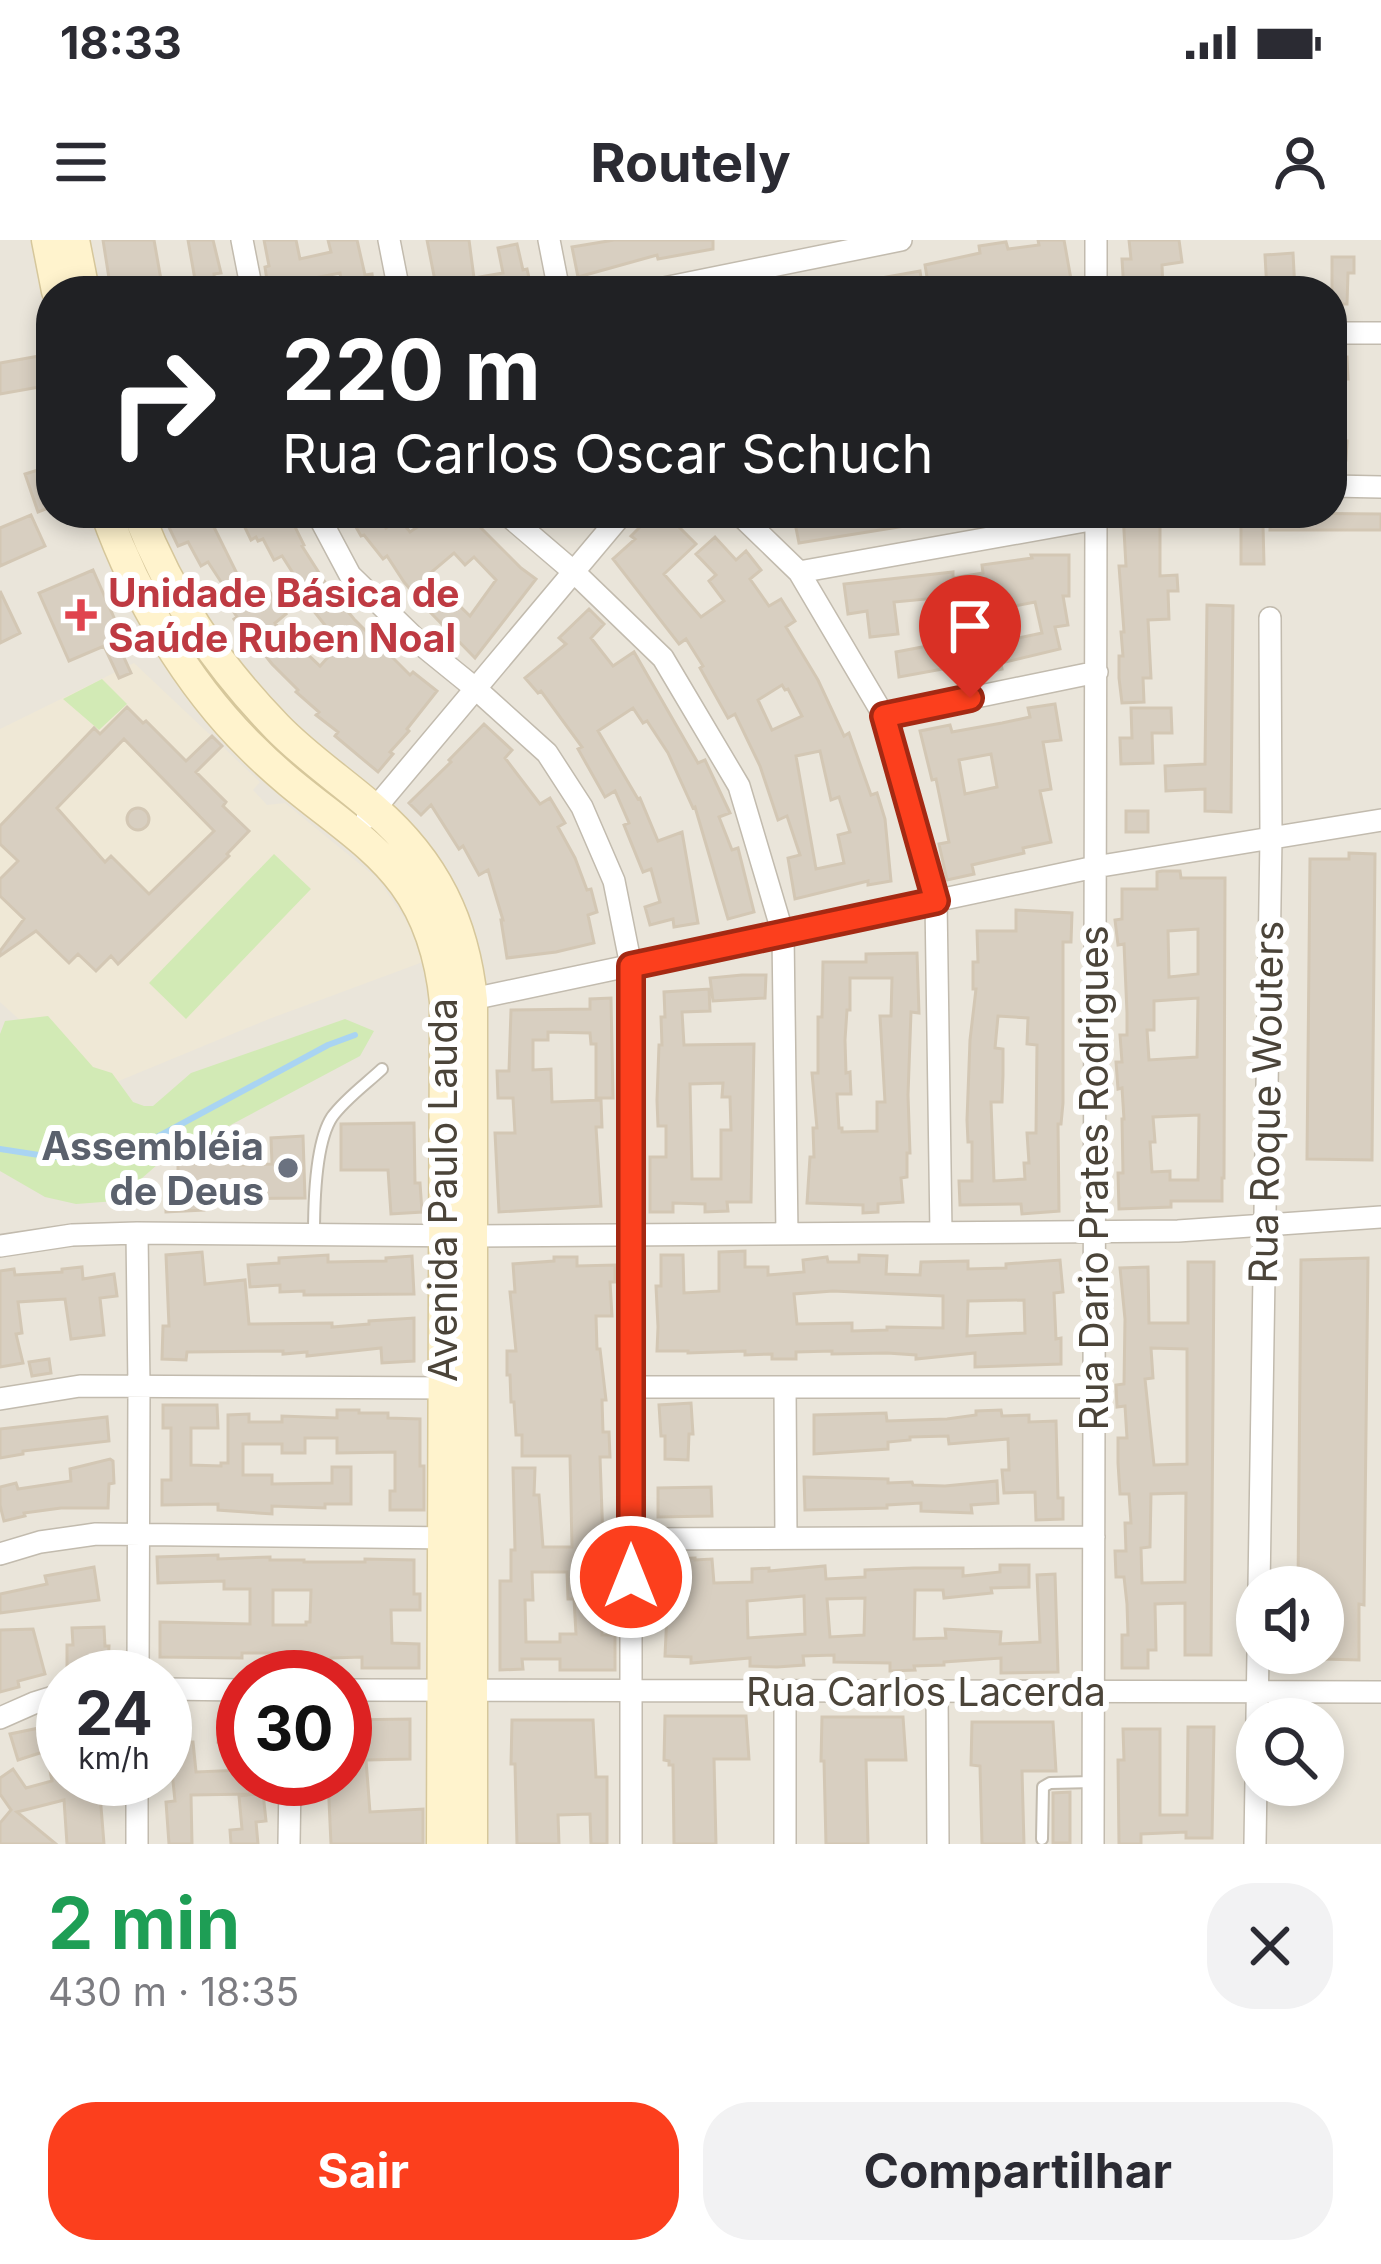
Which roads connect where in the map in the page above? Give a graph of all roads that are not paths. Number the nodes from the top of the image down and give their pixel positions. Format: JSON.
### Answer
{"nodes":[{"id":1,"x":46,"y":240,"type":"edge"},
{"id":2,"x":74,"y":240,"type":"edge"},
{"id":3,"x":242,"y":240,"type":"edge"},
{"id":4,"x":389,"y":240,"type":"edge"},
{"id":5,"x":549,"y":240,"type":"edge"},
{"id":6,"x":901,"y":240,"type":"edge"},
{"id":7,"x":1096,"y":240,"type":"edge"},
{"id":8,"x":54,"y":276,"type":"edge"},
{"id":9,"x":81,"y":276,"type":"edge"},
{"id":10,"x":249,"y":276,"type":"edge"},
{"id":11,"x":396,"y":276,"type":"edge"},
{"id":12,"x":557,"y":276,"type":"edge"},
{"id":13,"x":723,"y":276,"type":"edge"},
{"id":14,"x":1096,"y":276,"type":"edge"},
{"id":15,"x":1347,"y":333,"type":"edge"},
{"id":16,"x":1381,"y":333,"type":"edge"},
{"id":17,"x":1347,"y":486,"type":"edge"},
{"id":18,"x":1381,"y":487,"type":"edge"},
{"id":19,"x":113,"y":528,"type":"edge"},
{"id":20,"x":145,"y":528,"type":"edge"},
{"id":21,"x":324,"y":528,"type":"edge"},
{"id":22,"x":523,"y":528,"type":"edge"},
{"id":23,"x":611,"y":528,"type":"edge"},
{"id":24,"x":754,"y":528,"type":"edge"},
{"id":25,"x":1032,"y":528,"type":"edge"},
{"id":26,"x":1096,"y":528,"type":"edge"},
{"id":27,"x":574,"y":572,"type":"junction"},
{"id":28,"x":799,"y":572,"type":"junction"},
{"id":29,"x":1270,"y":618,"type":"dead end"},
{"id":30,"x":1097,"y":672,"type":"junction"},
{"id":31,"x":476,"y":689,"type":"junction"},
{"id":32,"x":884,"y":716,"type":"junction"},
{"id":33,"x":1381,"y":820,"type":"edge"},
{"id":34,"x":365,"y":821,"type":"junction"},
{"id":35,"x":1271,"y":838,"type":"junction"},
{"id":36,"x":1095,"y":867,"type":"junction"},
{"id":37,"x":936,"y":901,"type":"junction"},
{"id":38,"x":783,"y":934,"type":"junction"},
{"id":39,"x":631,"y":966,"type":"junction"},
{"id":40,"x":458,"y":1001,"type":"junction"},
{"id":41,"x":382,"y":1069,"type":"dead end"},
{"id":42,"x":1381,"y":1217,"type":"edge"},
{"id":43,"x":1264,"y":1225,"type":"junction"},
{"id":44,"x":1095,"y":1232,"type":"junction"},
{"id":45,"x":136,"y":1233,"type":"junction"},
{"id":46,"x":941,"y":1233,"type":"junction"},
{"id":47,"x":314,"y":1234,"type":"junction"},
{"id":48,"x":788,"y":1234,"type":"junction"},
{"id":49,"x":631,"y":1235,"type":"junction"},
{"id":50,"x":458,"y":1236,"type":"junction"},
{"id":51,"x":0,"y":1246,"type":"edge"},
{"id":52,"x":139,"y":1386,"type":"junction"},
{"id":53,"x":631,"y":1387,"type":"junction"},
{"id":54,"x":785,"y":1387,"type":"junction"},
{"id":55,"x":1094,"y":1387,"type":"junction"},
{"id":56,"x":458,"y":1388,"type":"junction"},
{"id":57,"x":0,"y":1399,"type":"edge"},
{"id":58,"x":139,"y":1535,"type":"junction"},
{"id":59,"x":1094,"y":1537,"type":"junction"},
{"id":60,"x":457,"y":1538,"type":"junction"},
{"id":61,"x":786,"y":1538,"type":"junction"},
{"id":62,"x":631,"y":1539,"type":"junction"},
{"id":63,"x":0,"y":1555,"type":"edge"},
{"id":64,"x":1259,"y":1566,"type":"edge"},
{"id":65,"x":137,"y":1650,"type":"edge"},
{"id":66,"x":1257,"y":1674,"type":"edge"},
{"id":67,"x":372,"y":1690,"type":"edge"},
{"id":68,"x":457,"y":1691,"type":"junction"},
{"id":69,"x":631,"y":1691,"type":"junction"},
{"id":70,"x":784,"y":1692,"type":"junction"},
{"id":71,"x":1257,"y":1692,"type":"junction"},
{"id":72,"x":937,"y":1693,"type":"junction"},
{"id":73,"x":1093,"y":1693,"type":"junction"},
{"id":74,"x":1381,"y":1693,"type":"edge"},
{"id":75,"x":36,"y":1701,"type":"edge"},
{"id":76,"x":0,"y":1718,"type":"edge"},
{"id":77,"x":1093,"y":1782,"type":"junction"},
{"id":78,"x":137,"y":1806,"type":"edge"},
{"id":79,"x":290,"y":1806,"type":"edge"},
{"id":80,"x":1042,"y":1839,"type":"dead end"},
{"id":81,"x":137,"y":1844,"type":"edge"},
{"id":82,"x":290,"y":1844,"type":"edge"},
{"id":83,"x":442,"y":1844,"type":"edge"},
{"id":84,"x":472,"y":1844,"type":"edge"},
{"id":85,"x":631,"y":1844,"type":"edge"},
{"id":86,"x":785,"y":1844,"type":"edge"},
{"id":87,"x":938,"y":1844,"type":"edge"},
{"id":88,"x":1093,"y":1844,"type":"edge"},
{"id":89,"x":1255,"y":1844,"type":"edge"}],
"edges":[{"from":1,"to":8,"type":"main road"},
{"from":2,"to":9,"type":"main road"},
{"from":3,"to":10,"type":"street"},
{"from":4,"to":11,"type":"street"},
{"from":5,"to":12,"type":"street"},
{"from":6,"to":13,"type":"street"},
{"from":7,"to":14,"type":"street"},
{"from":15,"to":16,"type":"street"},
{"from":17,"to":18,"type":"street"},
{"from":19,"to":34,"type":"main road","name":"Avenida Paulo Lauda"},
{"from":20,"to":34,"type":"main road","name":"Avenida Paulo Lauda"},
{"from":21,"to":31,"type":"street"},
{"from":22,"to":27,"type":"street"},
{"from":23,"to":27,"type":"street"},
{"from":24,"to":28,"type":"street"},
{"from":25,"to":28,"type":"street"},
{"from":26,"to":30,"type":"street","name":"Rua Dario Prates Rodrigues"},
{"from":27,"to":31,"type":"street"},
{"from":27,"to":38,"type":"street"},
{"from":28,"to":32,"type":"street"},
{"from":29,"to":35,"type":"street","name":"Rua Roque Wouters"},
{"from":30,"to":32,"type":"street"},
{"from":30,"to":36,"type":"street","name":"Rua Dario Prates Rodrigues"},
{"from":31,"to":34,"type":"street"},
{"from":31,"to":39,"type":"street"},
{"from":32,"to":37,"type":"street"},
{"from":33,"to":35,"type":"street"},
{"from":34,"to":40,"type":"main road","name":"Avenida Paulo Lauda"},
{"from":35,"to":36,"type":"street"},
{"from":35,"to":43,"type":"street","name":"Rua Roque Wouters"},
{"from":36,"to":37,"type":"street"},
{"from":36,"to":44,"type":"street","name":"Rua Dario Prates Rodrigues"},
{"from":37,"to":38,"type":"street"},
{"from":37,"to":46,"type":"street"},
{"from":38,"to":39,"type":"street"},
{"from":38,"to":48,"type":"street"},
{"from":39,"to":40,"type":"street"},
{"from":39,"to":49,"type":"street"},
{"from":40,"to":50,"type":"main road","name":"Avenida Paulo Lauda"},
{"from":41,"to":47,"type":"lane"},
{"from":42,"to":43,"type":"street"},
{"from":43,"to":44,"type":"street"},
{"from":43,"to":64,"type":"street","name":"Rua Roque Wouters"},
{"from":44,"to":46,"type":"street"},
{"from":44,"to":55,"type":"street","name":"Rua Dario Prates Rodrigues"},
{"from":45,"to":47,"type":"street"},
{"from":45,"to":51,"type":"street"},
{"from":45,"to":52,"type":"street"},
{"from":46,"to":48,"type":"street"},
{"from":47,"to":50,"type":"street"},
{"from":48,"to":49,"type":"street"},
{"from":49,"to":50,"type":"street"},
{"from":49,"to":53,"type":"street"},
{"from":50,"to":56,"type":"main road","name":"Avenida Paulo Lauda"},
{"from":52,"to":56,"type":"street"},
{"from":52,"to":57,"type":"street"},
{"from":52,"to":58,"type":"street"},
{"from":53,"to":54,"type":"street"},
{"from":53,"to":62,"type":"street"},
{"from":54,"to":55,"type":"street"},
{"from":54,"to":61,"type":"street"},
{"from":55,"to":59,"type":"street","name":"Rua Dario Prates Rodrigues"},
{"from":56,"to":60,"type":"main road","name":"Avenida Paulo Lauda"},
{"from":58,"to":60,"type":"street"},
{"from":58,"to":63,"type":"street"},
{"from":58,"to":65,"type":"street"},
{"from":59,"to":61,"type":"street"},
{"from":59,"to":73,"type":"street","name":"Rua Dario Prates Rodrigues"},
{"from":60,"to":68,"type":"main road","name":"Avenida Paulo Lauda"},
{"from":61,"to":62,"type":"street"},
{"from":62,"to":69,"type":"street"},
{"from":66,"to":71,"type":"street"},
{"from":67,"to":68,"type":"street","name":"Rua Carlos Lacerda"},
{"from":68,"to":69,"type":"street","name":"Rua Carlos Lacerda"},
{"from":68,"to":83,"type":"main road","name":"Avenida Paulo Lauda"},
{"from":68,"to":84,"type":"main road","name":"Avenida Paulo Lauda"},
{"from":69,"to":70,"type":"street","name":"Rua Carlos Lacerda"},
{"from":69,"to":85,"type":"street"},
{"from":70,"to":72,"type":"street","name":"Rua Carlos Lacerda"},
{"from":70,"to":86,"type":"street"},
{"from":71,"to":73,"type":"street","name":"Rua Carlos Lacerda"},
{"from":71,"to":74,"type":"street","name":"Rua Carlos Lacerda"},
{"from":71,"to":89,"type":"street"},
{"from":72,"to":73,"type":"street","name":"Rua Carlos Lacerda"},
{"from":72,"to":87,"type":"street"},
{"from":73,"to":77,"type":"street","name":"Rua Dario Prates Rodrigues"},
{"from":75,"to":76,"type":"street"},
{"from":77,"to":80,"type":"lane"},
{"from":77,"to":88,"type":"street","name":"Rua Dario Prates Rodrigues"},
{"from":78,"to":81,"type":"street"},
{"from":79,"to":82,"type":"street"}]}
